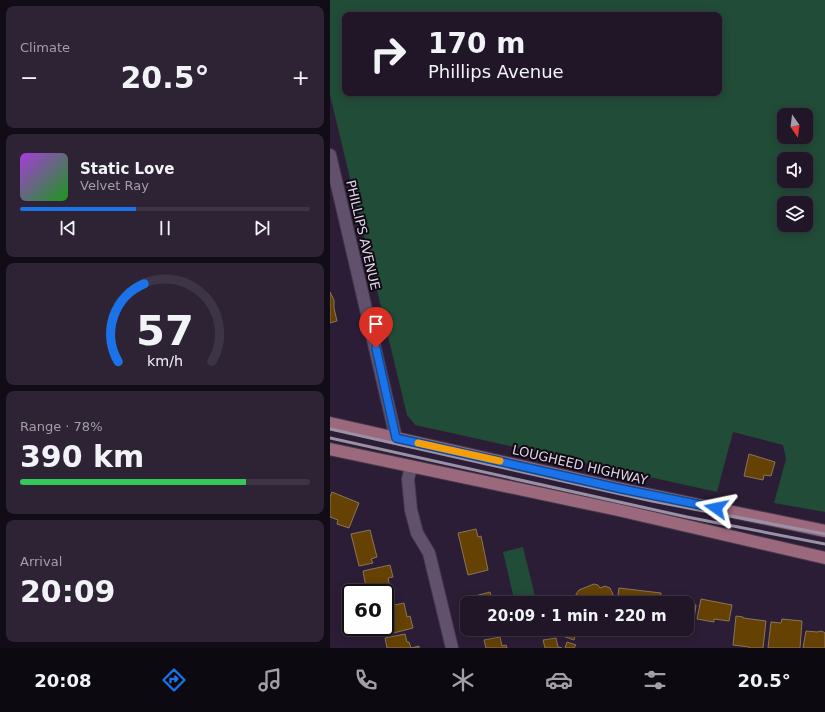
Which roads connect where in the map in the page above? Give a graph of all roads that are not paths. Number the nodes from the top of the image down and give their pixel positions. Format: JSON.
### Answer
{"nodes":[{"id":1,"x":330,"y":155,"type":"edge"},
{"id":2,"x":330,"y":424,"type":"edge"},
{"id":3,"x":396,"y":438,"type":"junction"},
{"id":4,"x":330,"y":449,"type":"edge"},
{"id":5,"x":411,"y":467,"type":"junction"},
{"id":6,"x":825,"y":531,"type":"edge"},
{"id":7,"x":825,"y":558,"type":"edge"},
{"id":8,"x":452,"y":648,"type":"edge"}],
"edges":[{"from":1,"to":3,"type":"street","name":"PHILLIPS AVENUE"},
{"from":2,"to":3,"type":"main road","name":"LOUGHEED HIGHWAY"},
{"from":3,"to":6,"type":"main road","name":"LOUGHEED HIGHWAY"},
{"from":4,"to":5,"type":"main road"},
{"from":5,"to":7,"type":"main road"},
{"from":5,"to":8,"type":"street"}]}
